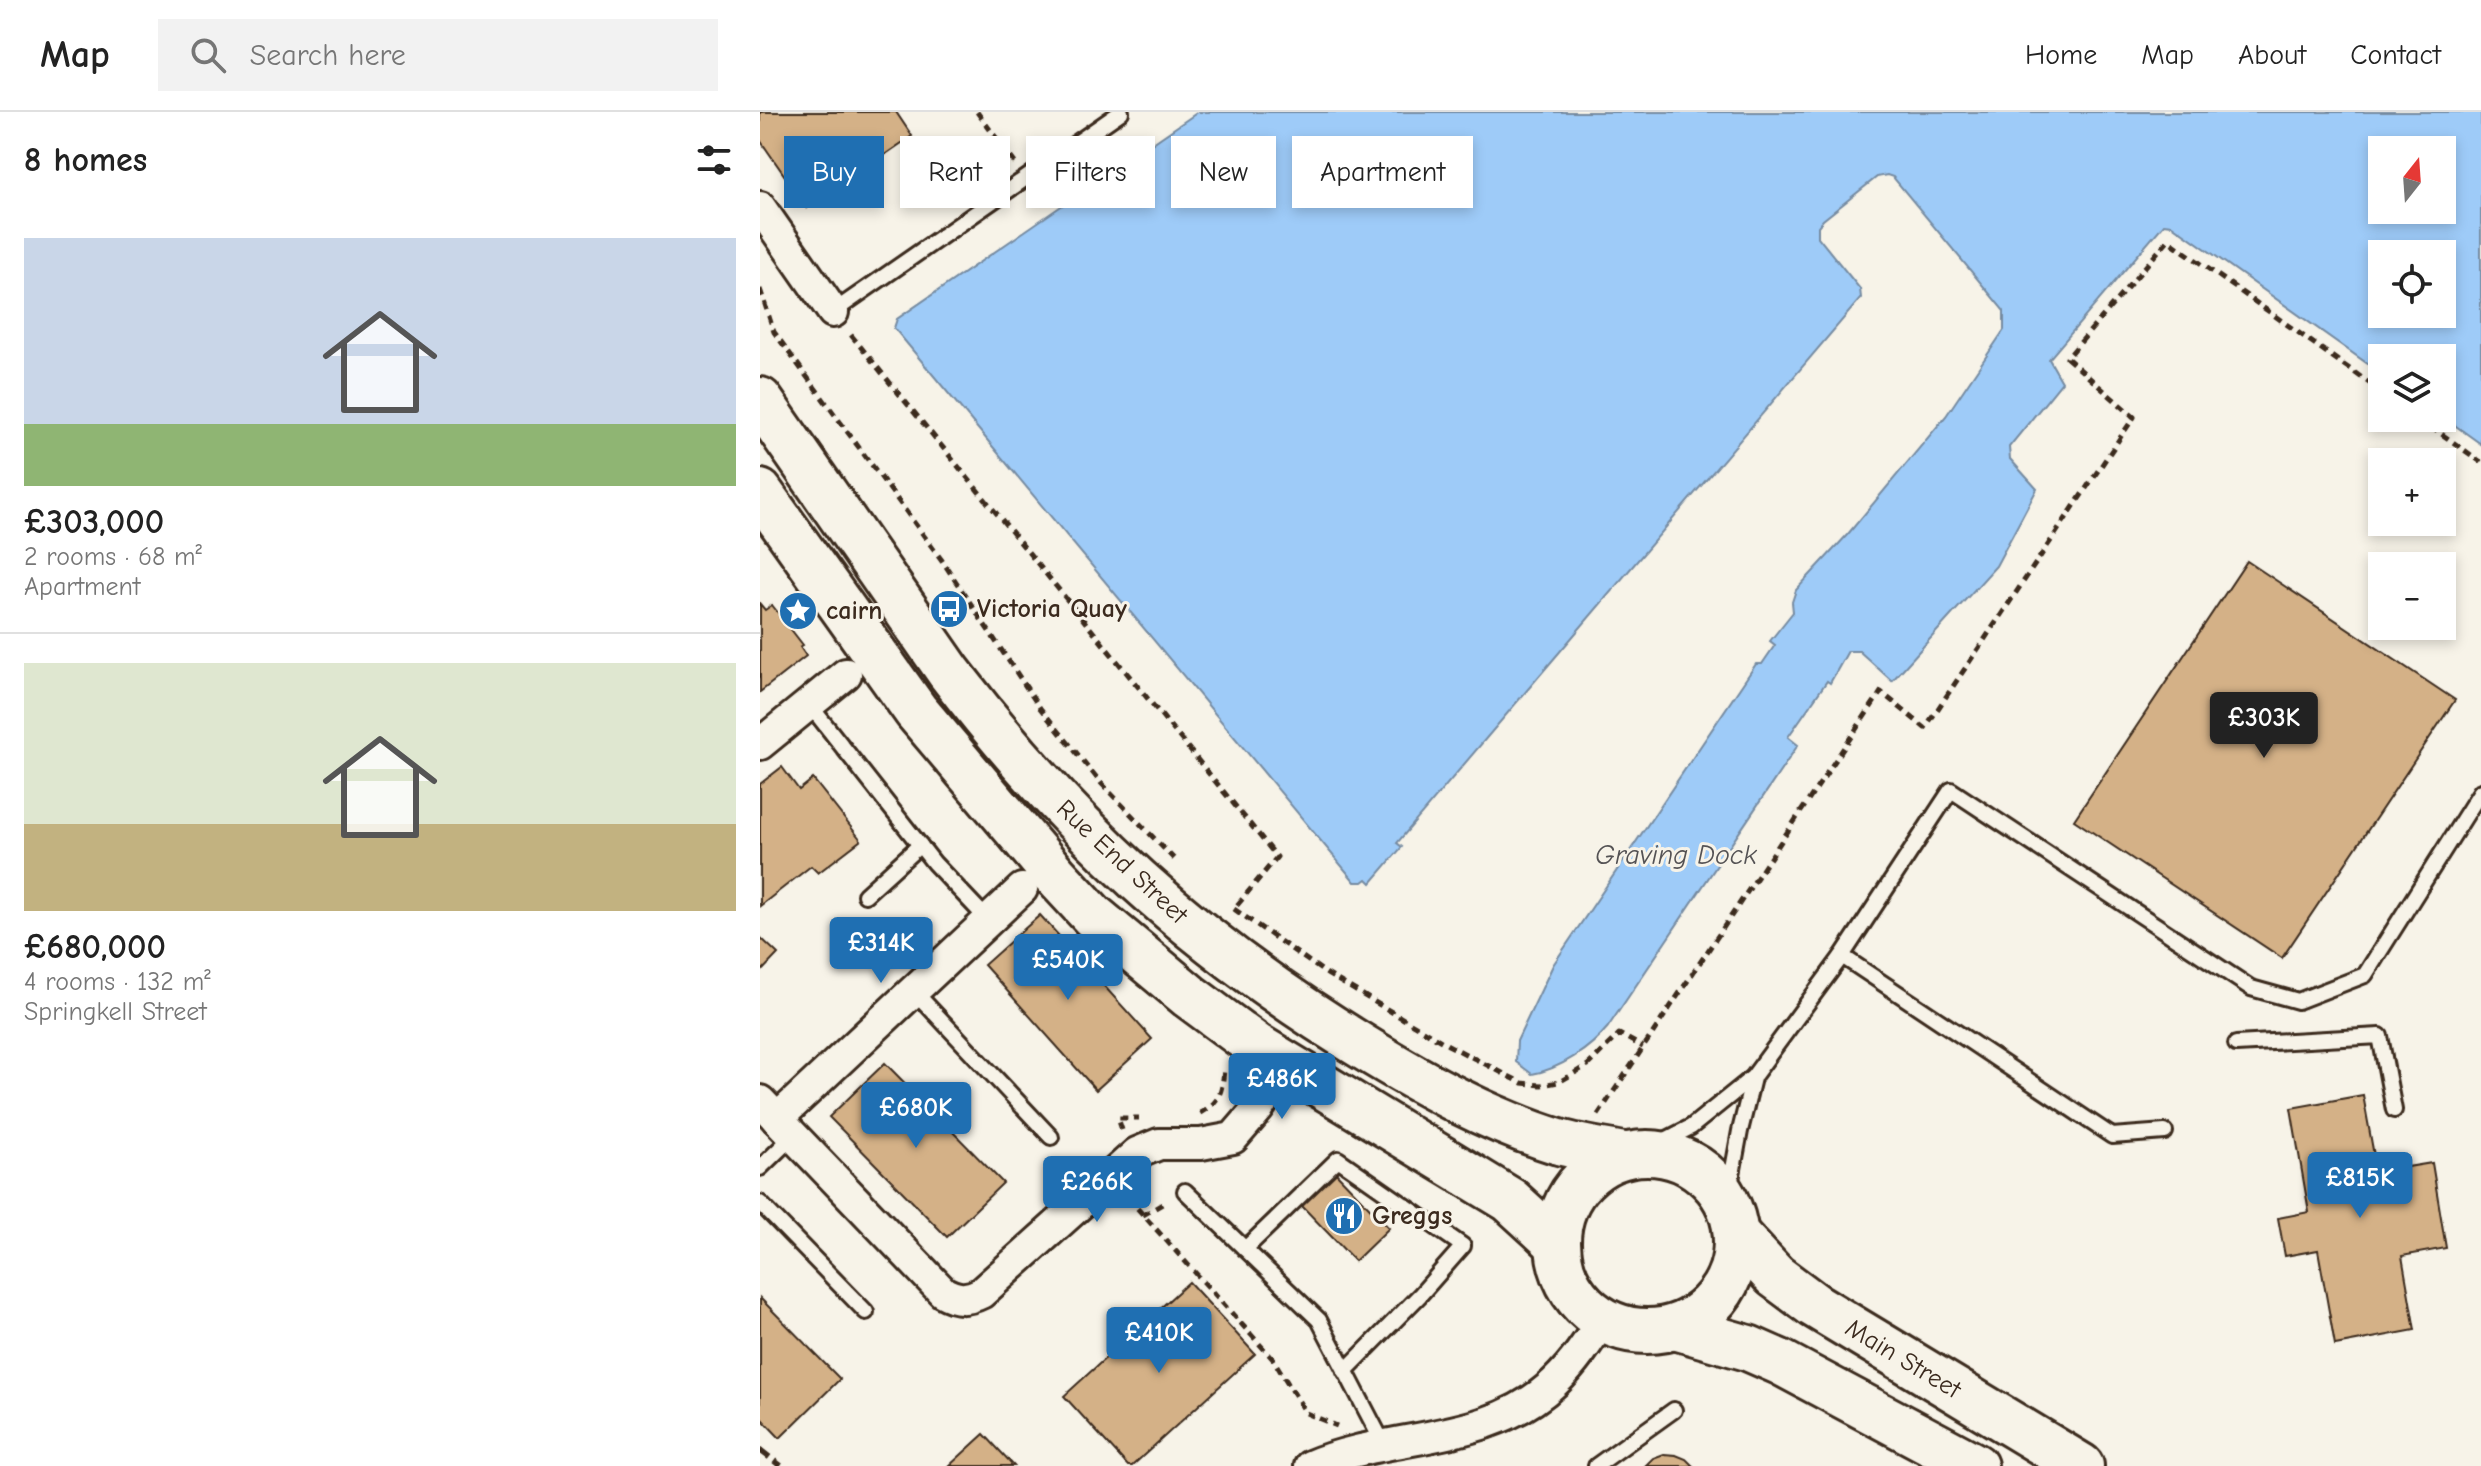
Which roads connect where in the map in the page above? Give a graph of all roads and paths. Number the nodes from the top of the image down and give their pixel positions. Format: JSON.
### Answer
{"nodes":[{"id":1,"x":977,"y":112,"type":"edge"},
{"id":2,"x":1121,"y":112,"type":"edge"},
{"id":3,"x":1086,"y":136,"type":"edge"},
{"id":4,"x":1026,"y":178,"type":"joint"},
{"id":5,"x":760,"y":207,"type":"edge"},
{"id":6,"x":760,"y":289,"type":"edge"},
{"id":7,"x":833,"y":312,"type":"junction"},
{"id":8,"x":2368,"y":382,"type":"edge"},
{"id":9,"x":760,"y":400,"type":"edge"},
{"id":10,"x":2439,"y":432,"type":"edge"},
{"id":11,"x":2481,"y":462,"type":"edge"},
{"id":12,"x":760,"y":492,"type":"edge"},
{"id":13,"x":846,"y":674,"type":"dead end"},
{"id":14,"x":809,"y":704,"type":"junction"},
{"id":15,"x":760,"y":744,"type":"edge"},
{"id":16,"x":2481,"y":791,"type":"edge"},
{"id":17,"x":920,"y":845,"type":"junction"},
{"id":18,"x":1180,"y":865,"type":"dead end"},
{"id":19,"x":1022,"y":889,"type":"dead end"},
{"id":20,"x":865,"y":895,"type":"dead end"},
{"id":21,"x":1223,"y":900,"type":"dead end"},
{"id":22,"x":1234,"y":909,"type":"junction"},
{"id":23,"x":989,"y":921,"type":"junction"},
{"id":24,"x":1842,"y":956,"type":"junction"},
{"id":25,"x":914,"y":991,"type":"junction"},
{"id":26,"x":2236,"y":1044,"type":"dead end"},
{"id":27,"x":1643,"y":1047,"type":"junction"},
{"id":28,"x":1286,"y":1065,"type":"junction"},
{"id":29,"x":1753,"y":1077,"type":"junction"},
{"id":30,"x":1213,"y":1105,"type":"dead end"},
{"id":31,"x":2394,"y":1110,"type":"dead end"},
{"id":32,"x":1193,"y":1117,"type":"dead end"},
{"id":33,"x":1148,"y":1118,"type":"dead end"},
{"id":34,"x":777,"y":1119,"type":"edge"},
{"id":35,"x":2165,"y":1132,"type":"dead end"},
{"id":36,"x":1051,"y":1137,"type":"dead end"},
{"id":37,"x":1577,"y":1147,"type":"junction"},
{"id":38,"x":1632,"y":1154,"type":"junction"},
{"id":39,"x":1130,"y":1157,"type":"junction"},
{"id":40,"x":760,"y":1168,"type":"edge"},
{"id":41,"x":1185,"y":1191,"type":"dead end"},
{"id":42,"x":760,"y":1203,"type":"edge"},
{"id":43,"x":1732,"y":1218,"type":"junction"},
{"id":44,"x":1558,"y":1244,"type":"junction"},
{"id":45,"x":1245,"y":1249,"type":"junction"},
{"id":46,"x":866,"y":1312,"type":"dead end"},
{"id":47,"x":1603,"y":1319,"type":"junction"},
{"id":48,"x":1675,"y":1327,"type":"junction"},
{"id":49,"x":1345,"y":1371,"type":"junction"},
{"id":50,"x":1674,"y":1410,"type":"dead end"},
{"id":51,"x":1389,"y":1456,"type":"edge"},
{"id":52,"x":1310,"y":1466,"type":"edge"},
{"id":53,"x":1596,"y":1466,"type":"edge"},
{"id":54,"x":1975,"y":1466,"type":"edge"},
{"id":55,"x":2081,"y":1466,"type":"edge"}],
"edges":[{"from":1,"to":4,"type":"path"},
{"from":2,"to":3,"type":"lane"},
{"from":4,"to":7,"type":"lane"},
{"from":5,"to":7,"type":"street"},
{"from":6,"to":18,"type":"path"},
{"from":7,"to":22,"type":"path"},
{"from":8,"to":27,"type":"path"},
{"from":9,"to":37,"type":"highway","name":"Rue End Street"},
{"from":10,"to":11,"type":"path"},
{"from":12,"to":28,"type":"highway","name":"Rue End Street"},
{"from":13,"to":14,"type":"street"},
{"from":14,"to":15,"type":"street"},
{"from":14,"to":17,"type":"lane"},
{"from":16,"to":24,"type":"lane"},
{"from":17,"to":20,"type":"lane"},
{"from":17,"to":23,"type":"lane"},
{"from":19,"to":23,"type":"street"},
{"from":21,"to":22,"type":"path"},
{"from":22,"to":27,"type":"path"},
{"from":23,"to":25,"type":"street"},
{"from":24,"to":29,"type":"lane"},
{"from":24,"to":35,"type":"lane"},
{"from":25,"to":34,"type":"street"},
{"from":25,"to":36,"type":"lane"},
{"from":26,"to":31,"type":"lane"},
{"from":27,"to":37,"type":"path"},
{"from":28,"to":39,"type":"street"},
{"from":28,"to":44,"type":"highway","name":"Rue End Street"},
{"from":29,"to":38,"type":"lane"},
{"from":29,"to":43,"type":"lane"},
{"from":30,"to":32,"type":"path"},
{"from":33,"to":39,"type":"path"},
{"from":34,"to":39,"type":"street"},
{"from":34,"to":40,"type":"lane"},
{"from":37,"to":38,"type":"highway","name":"Rue End Street"},
{"from":38,"to":43,"type":"highway"},
{"from":38,"to":44,"type":"highway"},
{"from":39,"to":51,"type":"path"},
{"from":41,"to":45,"type":"lane"},
{"from":42,"to":46,"type":"lane"},
{"from":43,"to":48,"type":"highway"},
{"from":43,"to":55,"type":"highway","name":"Main Street"},
{"from":44,"to":47,"type":"highway"},
{"from":45,"to":49,"type":"lane"},
{"from":45,"to":49,"type":"lane"},
{"from":47,"to":48,"type":"highway"},
{"from":47,"to":51,"type":"street"},
{"from":48,"to":54,"type":"highway"},
{"from":49,"to":51,"type":"lane"},
{"from":50,"to":53,"type":"lane"},
{"from":51,"to":52,"type":"street"}]}
